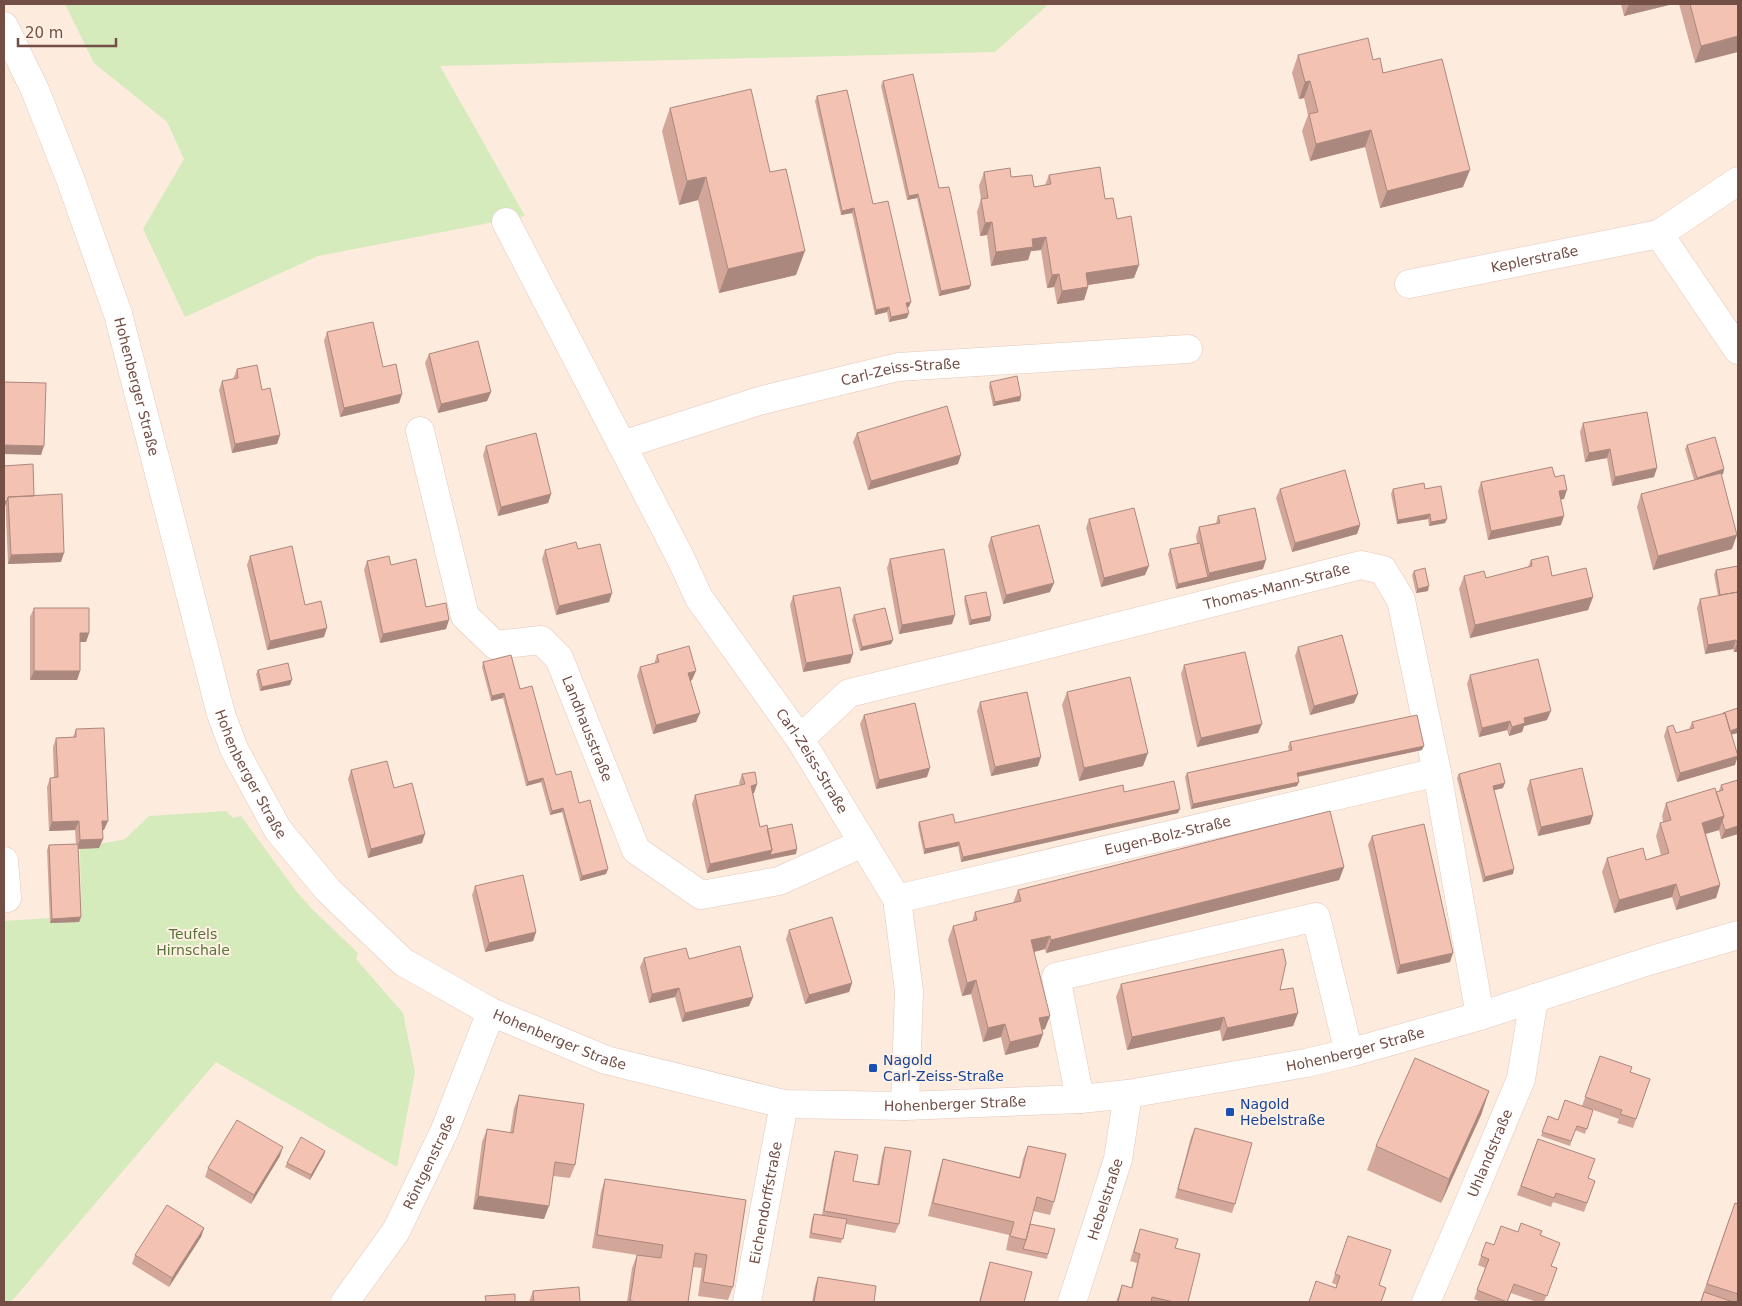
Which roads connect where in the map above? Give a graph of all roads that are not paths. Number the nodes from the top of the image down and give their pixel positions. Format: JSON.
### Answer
{"nodes":[{"id":1,"x":4,"y":26,"type":"edge"},
{"id":2,"x":1738,"y":181,"type":"edge"},
{"id":3,"x":506,"y":222,"type":"dead end"},
{"id":4,"x":1659,"y":234,"type":"junction"},
{"id":5,"x":1408,"y":284,"type":"dead end"},
{"id":6,"x":1188,"y":349,"type":"dead end"},
{"id":7,"x":1738,"y":350,"type":"edge"},
{"id":8,"x":420,"y":431,"type":"dead end"},
{"id":9,"x":622,"y":444,"type":"junction"},
{"id":10,"x":800,"y":739,"type":"junction"},
{"id":11,"x":1437,"y":772,"type":"junction"},
{"id":12,"x":862,"y":843,"type":"junction"},
{"id":13,"x":4,"y":861,"type":"edge"},
{"id":14,"x":8,"y":898,"type":"dead end"},
{"id":15,"x":897,"y":899,"type":"junction"},
{"id":16,"x":1738,"y":935,"type":"edge"},
{"id":17,"x":1534,"y":998,"type":"junction"},
{"id":18,"x":491,"y":1012,"type":"junction"},
{"id":19,"x":1480,"y":1016,"type":"junction"},
{"id":20,"x":1350,"y":1053,"type":"junction"},
{"id":21,"x":1128,"y":1094,"type":"junction"},
{"id":22,"x":1080,"y":1100,"type":"junction"},
{"id":23,"x":784,"y":1104,"type":"junction"},
{"id":24,"x":905,"y":1106,"type":"junction"},
{"id":25,"x":345,"y":1302,"type":"edge"},
{"id":26,"x":747,"y":1302,"type":"edge"},
{"id":27,"x":1072,"y":1302,"type":"edge"},
{"id":28,"x":1426,"y":1302,"type":"edge"}],
"edges":[{"from":1,"to":18,"type":"street","name":"Hohenberger Straße"},
{"from":2,"to":4,"type":"street","name":"Keplerstraße"},
{"from":3,"to":9,"type":"street","name":"Carl-Zeiss-Straße"},
{"from":4,"to":5,"type":"street","name":"Keplerstraße"},
{"from":4,"to":7,"type":"street"},
{"from":6,"to":9,"type":"street","name":"Carl-Zeiss-Straße"},
{"from":8,"to":12,"type":"street","name":"Landhausstraße"},
{"from":9,"to":10,"type":"street","name":"Carl-Zeiss-Straße"},
{"from":10,"to":11,"type":"street","name":"Thomas-Mann-Straße"},
{"from":10,"to":12,"type":"street","name":"Carl-Zeiss-Straße"},
{"from":11,"to":15,"type":"street","name":"Eugen-Bolz-Straße"},
{"from":11,"to":19,"type":"street","name":"Thomas-Mann-Straße"},
{"from":12,"to":15,"type":"street","name":"Carl-Zeiss-Straße"},
{"from":13,"to":14,"type":"street"},
{"from":15,"to":24,"type":"street","name":"Carl-Zeiss-Straße"},
{"from":16,"to":17,"type":"street","name":"Hohenberger Straße"},
{"from":17,"to":19,"type":"street","name":"Hohenberger Straße"},
{"from":17,"to":28,"type":"street","name":"Uhlandstraße"},
{"from":18,"to":23,"type":"street","name":"Hohenberger Straße"},
{"from":18,"to":25,"type":"street","name":"Röntgenstraße"},
{"from":19,"to":20,"type":"street","name":"Hohenberger Straße"},
{"from":20,"to":21,"type":"street","name":"Hohenberger Straße"},
{"from":20,"to":22,"type":"street"},
{"from":21,"to":22,"type":"street","name":"Hohenberger Straße"},
{"from":21,"to":27,"type":"street","name":"Hebelstraße"},
{"from":22,"to":24,"type":"street","name":"Hohenberger Straße"},
{"from":23,"to":24,"type":"street","name":"Hohenberger Straße"},
{"from":23,"to":26,"type":"street","name":"Eichendorffstraße"}]}
